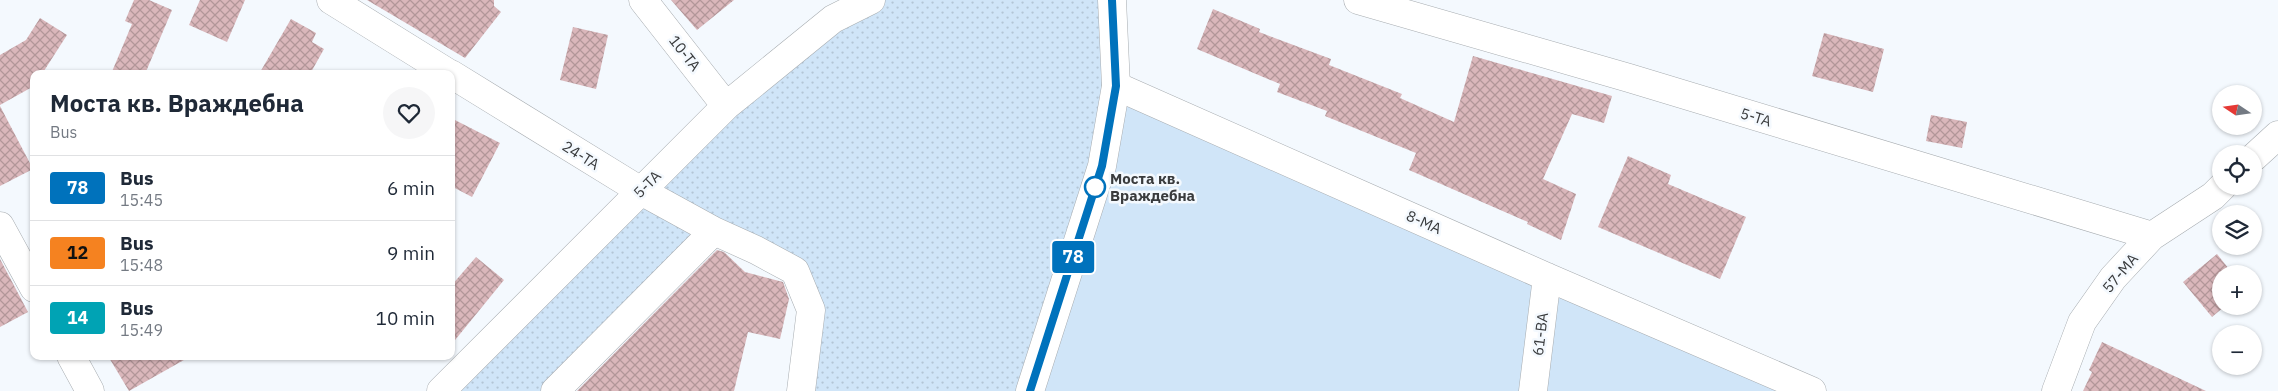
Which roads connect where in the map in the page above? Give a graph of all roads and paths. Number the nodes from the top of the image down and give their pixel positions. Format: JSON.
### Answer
{"nodes":[{"id":1,"x":331,"y":0,"type":"edge"},
{"id":2,"x":643,"y":0,"type":"edge"},
{"id":3,"x":871,"y":0,"type":"edge"},
{"id":4,"x":1112,"y":0,"type":"edge"},
{"id":5,"x":1358,"y":0,"type":"edge"},
{"id":6,"x":445,"y":70,"type":"edge"},
{"id":7,"x":455,"y":76,"type":"edge"},
{"id":8,"x":1116,"y":86,"type":"junction"},
{"id":9,"x":726,"y":106,"type":"junction"},
{"id":10,"x":2278,"y":134,"type":"edge"},
{"id":11,"x":2262,"y":149,"type":"edge"},
{"id":12,"x":640,"y":191,"type":"junction"},
{"id":13,"x":2214,"y":195,"type":"edge"},
{"id":14,"x":0,"y":226,"type":"edge"},
{"id":15,"x":714,"y":231,"type":"junction"},
{"id":16,"x":2152,"y":236,"type":"junction"},
{"id":17,"x":1547,"y":277,"type":"junction"},
{"id":18,"x":30,"y":281,"type":"edge"},
{"id":19,"x":73,"y":360,"type":"edge"},
{"id":20,"x":90,"y":391,"type":"edge"},
{"id":21,"x":441,"y":391,"type":"edge"},
{"id":22,"x":555,"y":391,"type":"edge"},
{"id":23,"x":802,"y":391,"type":"edge"},
{"id":24,"x":1030,"y":391,"type":"edge"},
{"id":25,"x":1533,"y":391,"type":"edge"},
{"id":26,"x":1812,"y":391,"type":"edge"},
{"id":27,"x":2056,"y":391,"type":"edge"}],
"edges":[{"from":1,"to":6,"type":"street","name":"24-ТА"},
{"from":2,"to":9,"type":"street","name":"10-ТА"},
{"from":3,"to":9,"type":"street","name":"5-ТА"},
{"from":4,"to":8,"type":"street"},
{"from":5,"to":16,"type":"street","name":"5-ТА"},
{"from":7,"to":12,"type":"street","name":"24-ТА"},
{"from":8,"to":17,"type":"street","name":"8-МА"},
{"from":8,"to":24,"type":"street"},
{"from":9,"to":12,"type":"street","name":"5-ТА"},
{"from":10,"to":11,"type":"street"},
{"from":12,"to":15,"type":"street","name":"24-ТА"},
{"from":12,"to":21,"type":"street","name":"5-ТА"},
{"from":13,"to":16,"type":"street","name":"57-МА"},
{"from":14,"to":18,"type":"street"},
{"from":15,"to":22,"type":"street"},
{"from":15,"to":23,"type":"street"},
{"from":16,"to":27,"type":"street","name":"57-МА"},
{"from":17,"to":25,"type":"street","name":"61-ВА"},
{"from":17,"to":26,"type":"street","name":"8-МА"},
{"from":19,"to":20,"type":"street"}]}
